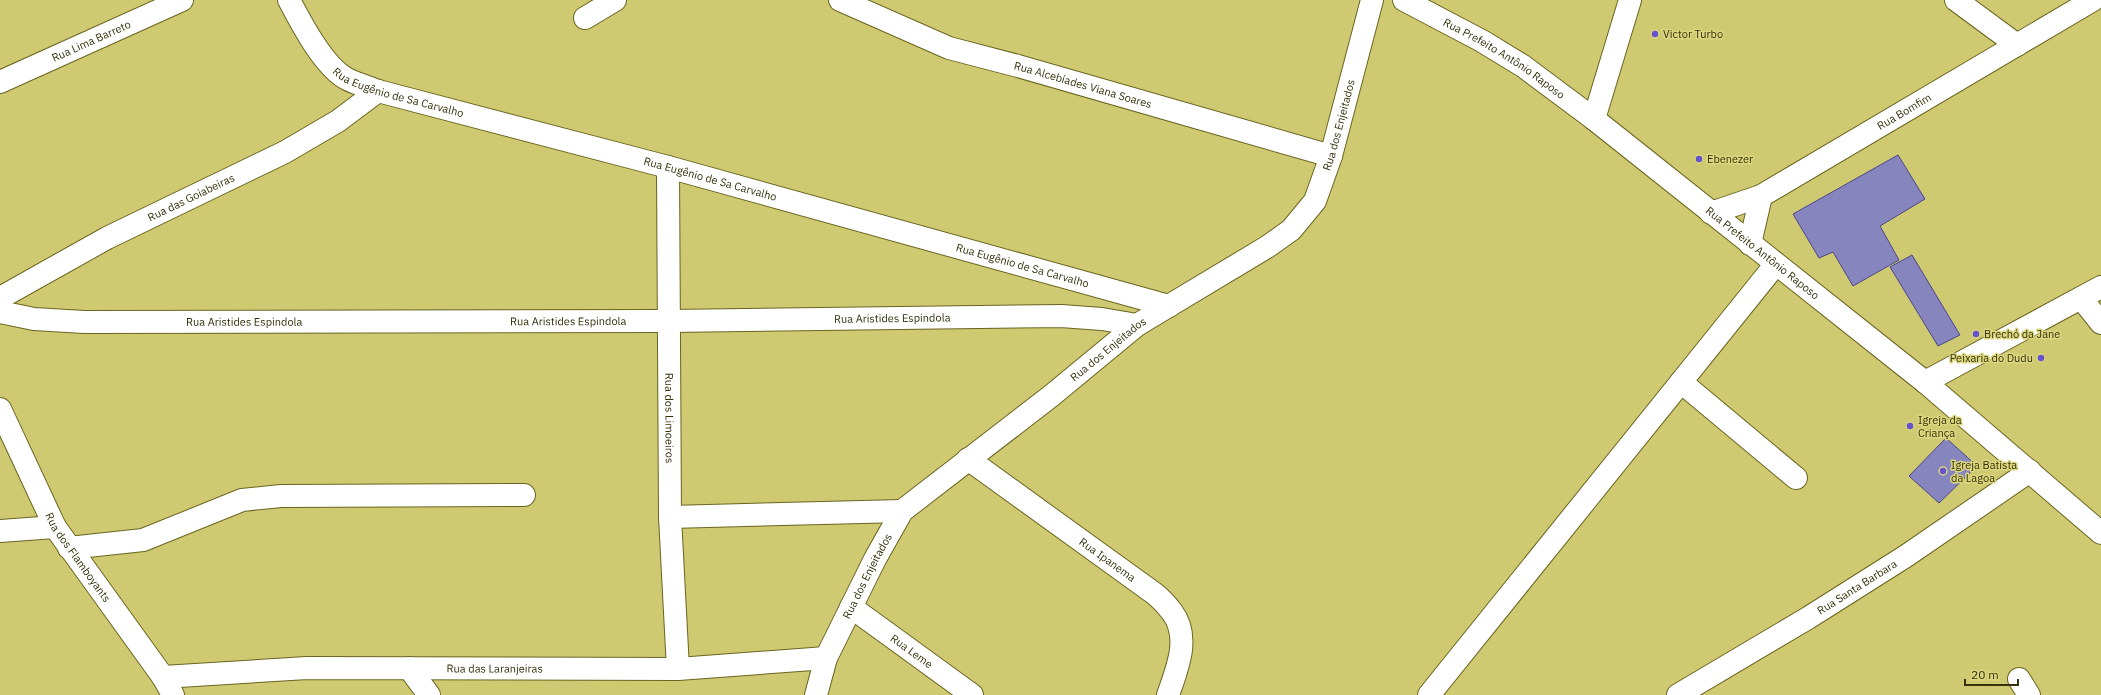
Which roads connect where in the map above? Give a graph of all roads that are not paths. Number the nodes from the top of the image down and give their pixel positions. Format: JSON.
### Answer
{"nodes":[{"id":1,"x":182,"y":0,"type":"edge"},
{"id":2,"x":289,"y":0,"type":"edge"},
{"id":3,"x":615,"y":0,"type":"edge"},
{"id":4,"x":840,"y":0,"type":"edge"},
{"id":5,"x":1372,"y":0,"type":"edge"},
{"id":6,"x":1404,"y":0,"type":"edge"},
{"id":7,"x":1630,"y":0,"type":"edge"},
{"id":8,"x":1956,"y":0,"type":"edge"},
{"id":9,"x":2093,"y":0,"type":"edge"},
{"id":10,"x":585,"y":18,"type":"dead end"},
{"id":11,"x":2017,"y":45,"type":"junction"},
{"id":12,"x":0,"y":82,"type":"edge"},
{"id":13,"x":378,"y":91,"type":"junction"},
{"id":14,"x":1594,"y":118,"type":"junction"},
{"id":15,"x":1331,"y":156,"type":"junction"},
{"id":16,"x":668,"y":167,"type":"junction"},
{"id":17,"x":1761,"y":196,"type":"junction"},
{"id":18,"x":1711,"y":213,"type":"junction"},
{"id":19,"x":1750,"y":244,"type":"junction"},
{"id":20,"x":1776,"y":264,"type":"junction"},
{"id":21,"x":2101,"y":287,"type":"edge"},
{"id":22,"x":0,"y":298,"type":"edge"},
{"id":23,"x":2081,"y":298,"type":"junction"},
{"id":24,"x":1169,"y":306,"type":"junction"},
{"id":25,"x":0,"y":312,"type":"edge"},
{"id":26,"x":670,"y":321,"type":"junction"},
{"id":27,"x":2101,"y":323,"type":"edge"},
{"id":28,"x":1137,"y":325,"type":"junction"},
{"id":29,"x":1682,"y":382,"type":"junction"},
{"id":30,"x":1925,"y":382,"type":"junction"},
{"id":31,"x":0,"y":409,"type":"edge"},
{"id":32,"x":6,"y":435,"type":"edge"},
{"id":33,"x":968,"y":459,"type":"junction"},
{"id":34,"x":2030,"y":471,"type":"junction"},
{"id":35,"x":1796,"y":478,"type":"dead end"},
{"id":36,"x":524,"y":495,"type":"dead end"},
{"id":37,"x":902,"y":511,"type":"junction"},
{"id":38,"x":670,"y":517,"type":"junction"},
{"id":39,"x":55,"y":527,"type":"junction"},
{"id":40,"x":0,"y":531,"type":"edge"},
{"id":41,"x":2101,"y":533,"type":"edge"},
{"id":42,"x":69,"y":548,"type":"junction"},
{"id":43,"x":851,"y":607,"type":"junction"},
{"id":44,"x":826,"y":658,"type":"junction"},
{"id":45,"x":409,"y":668,"type":"junction"},
{"id":46,"x":678,"y":669,"type":"junction"},
{"id":47,"x":168,"y":686,"type":"edge"},
{"id":48,"x":429,"y":695,"type":"edge"},
{"id":49,"x":816,"y":695,"type":"edge"},
{"id":50,"x":972,"y":695,"type":"edge"},
{"id":51,"x":1168,"y":695,"type":"edge"},
{"id":52,"x":1429,"y":695,"type":"edge"},
{"id":53,"x":1678,"y":695,"type":"edge"}],
"edges":[{"from":1,"to":12,"type":"street","name":"Rua Lima Barreto"},
{"from":2,"to":13,"type":"street","name":"Rua Eugênio de Sa Carvalho"},
{"from":3,"to":10,"type":"street"},
{"from":4,"to":15,"type":"street","name":"Rua Alcebíades Viana Soares"},
{"from":5,"to":15,"type":"street","name":"Rua dos Enjeitados"},
{"from":6,"to":14,"type":"street","name":"Rua Prefeito Antônio Raposo"},
{"from":7,"to":14,"type":"street"},
{"from":8,"to":11,"type":"street"},
{"from":9,"to":11,"type":"street","name":"Rua Bomfim"},
{"from":11,"to":17,"type":"street","name":"Rua Bomfim"},
{"from":13,"to":16,"type":"street","name":"Rua Eugênio de Sa Carvalho"},
{"from":13,"to":22,"type":"street","name":"Rua das Goiabeiras"},
{"from":14,"to":18,"type":"street","name":"Rua Prefeito Antônio Raposo"},
{"from":15,"to":24,"type":"street","name":"Rua dos Enjeitados"},
{"from":16,"to":24,"type":"street","name":"Rua Eugênio de Sa Carvalho"},
{"from":16,"to":26,"type":"street","name":"Rua dos Limoeiros"},
{"from":17,"to":18,"type":"street","name":"Rua Bomfim"},
{"from":17,"to":19,"type":"street"},
{"from":18,"to":19,"type":"street","name":"Rua Prefeito Antônio Raposo"},
{"from":19,"to":20,"type":"street","name":"Rua Prefeito Antônio Raposo"},
{"from":20,"to":29,"type":"street"},
{"from":20,"to":30,"type":"street","name":"Rua Prefeito Antônio Raposo"},
{"from":21,"to":23,"type":"street"},
{"from":23,"to":27,"type":"street"},
{"from":23,"to":30,"type":"street"},
{"from":24,"to":28,"type":"street","name":"Rua dos Enjeitados"},
{"from":25,"to":26,"type":"street","name":"Rua Aristides Espindola"},
{"from":26,"to":28,"type":"street","name":"Rua Aristides Espindola"},
{"from":26,"to":38,"type":"street","name":"Rua dos Limoeiros"},
{"from":28,"to":33,"type":"street","name":"Rua dos Enjeitados"},
{"from":29,"to":35,"type":"street"},
{"from":29,"to":52,"type":"street"},
{"from":30,"to":34,"type":"street","name":"Rua Prefeito Antônio Raposo"},
{"from":31,"to":32,"type":"street","name":"Rua dos Flamboyants"},
{"from":32,"to":39,"type":"street","name":"Rua dos Flamboyants"},
{"from":33,"to":37,"type":"street","name":"Rua dos Enjeitados"},
{"from":33,"to":51,"type":"street","name":"Rua Ipanema"},
{"from":34,"to":41,"type":"street","name":"Rua Prefeito Antônio Raposo"},
{"from":34,"to":53,"type":"street","name":"Rua Santa Barbara"},
{"from":36,"to":42,"type":"street"},
{"from":37,"to":38,"type":"street"},
{"from":37,"to":43,"type":"street","name":"Rua dos Enjeitados"},
{"from":38,"to":46,"type":"street","name":"Rua dos Limoeiros"},
{"from":39,"to":40,"type":"street"},
{"from":39,"to":42,"type":"street","name":"Rua dos Flamboyants"},
{"from":42,"to":47,"type":"street","name":"Rua dos Flamboyants"},
{"from":43,"to":44,"type":"street","name":"Rua dos Enjeitados"},
{"from":43,"to":50,"type":"street","name":"Rua Leme"},
{"from":44,"to":46,"type":"street","name":"Rua das Laranjeiras"},
{"from":44,"to":49,"type":"street","name":"Rua dos Enjeitados"},
{"from":45,"to":46,"type":"street","name":"Rua das Laranjeiras"},
{"from":45,"to":47,"type":"street","name":"Rua das Laranjeiras"},
{"from":45,"to":48,"type":"street"}]}
